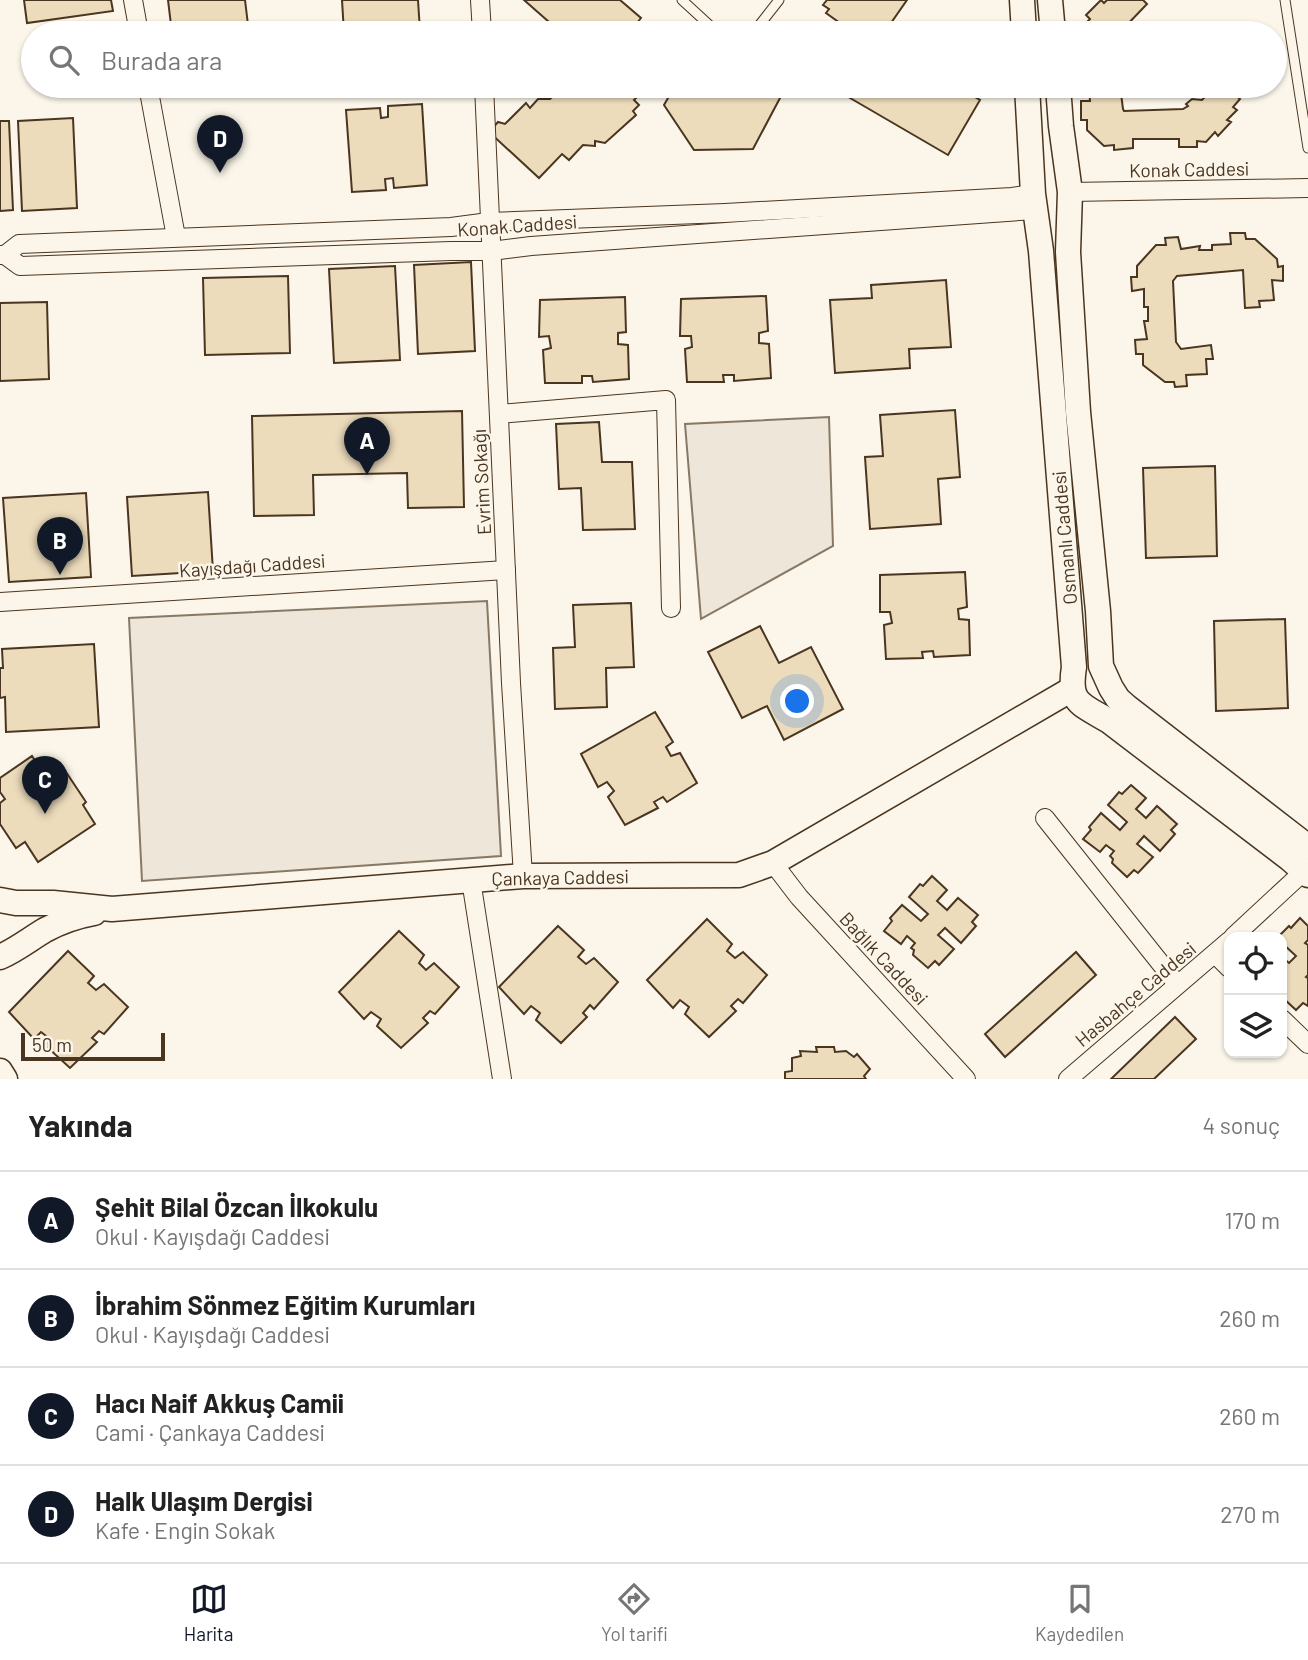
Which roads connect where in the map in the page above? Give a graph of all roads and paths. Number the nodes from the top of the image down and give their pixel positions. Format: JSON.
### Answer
{"nodes":[{"id":1,"x":133,"y":0,"type":"edge"},
{"id":2,"x":480,"y":0,"type":"edge"},
{"id":3,"x":682,"y":0,"type":"edge"},
{"id":4,"x":779,"y":0,"type":"edge"},
{"id":5,"x":1021,"y":0,"type":"edge"},
{"id":6,"x":1050,"y":0,"type":"edge"},
{"id":7,"x":1285,"y":0,"type":"edge"},
{"id":8,"x":137,"y":21,"type":"edge"},
{"id":9,"x":481,"y":21,"type":"edge"},
{"id":10,"x":705,"y":21,"type":"edge"},
{"id":11,"x":763,"y":21,"type":"edge"},
{"id":12,"x":1023,"y":21,"type":"edge"},
{"id":13,"x":1052,"y":21,"type":"edge"},
{"id":14,"x":150,"y":98,"type":"edge"},
{"id":15,"x":484,"y":98,"type":"edge"},
{"id":16,"x":1028,"y":98,"type":"edge"},
{"id":17,"x":1059,"y":98,"type":"edge"},
{"id":18,"x":1308,"y":148,"type":"edge"},
{"id":19,"x":1308,"y":188,"type":"edge"},
{"id":20,"x":1070,"y":192,"type":"junction"},
{"id":21,"x":1033,"y":202,"type":"junction"},
{"id":22,"x":489,"y":222,"type":"junction"},
{"id":23,"x":176,"y":237,"type":"junction"},
{"id":24,"x":491,"y":251,"type":"junction"},
{"id":25,"x":3,"y":255,"type":"edge"},
{"id":26,"x":499,"y":414,"type":"junction"},
{"id":27,"x":506,"y":570,"type":"junction"},
{"id":28,"x":0,"y":602,"type":"edge"},
{"id":29,"x":671,"y":608,"type":"dead end"},
{"id":30,"x":1107,"y":681,"type":"junction"},
{"id":31,"x":1072,"y":684,"type":"junction"},
{"id":32,"x":1088,"y":708,"type":"junction"},
{"id":33,"x":1045,"y":818,"type":"dead end"},
{"id":34,"x":1308,"y":847,"type":"edge"},
{"id":35,"x":773,"y":863,"type":"junction"},
{"id":36,"x":1305,"y":874,"type":"edge"},
{"id":37,"x":523,"y":876,"type":"junction"},
{"id":38,"x":471,"y":880,"type":"junction"},
{"id":39,"x":0,"y":900,"type":"edge"},
{"id":40,"x":112,"y":909,"type":"junction"},
{"id":41,"x":1239,"y":932,"type":"edge"},
{"id":42,"x":1224,"y":946,"type":"edge"},
{"id":43,"x":1215,"y":954,"type":"junction"},
{"id":44,"x":0,"y":957,"type":"edge"},
{"id":45,"x":1224,"y":963,"type":"edge"},
{"id":46,"x":1177,"y":984,"type":"junction"},
{"id":47,"x":1287,"y":1024,"type":"edge"},
{"id":48,"x":1308,"y":1044,"type":"edge"},
{"id":49,"x":0,"y":1071,"type":"edge"},
{"id":50,"x":5,"y":1079,"type":"edge"},
{"id":51,"x":502,"y":1079,"type":"edge"},
{"id":52,"x":966,"y":1079,"type":"edge"},
{"id":53,"x":1068,"y":1079,"type":"edge"}],
"edges":[{"from":1,"to":8,"type":"street"},
{"from":2,"to":9,"type":"street"},
{"from":3,"to":10,"type":"lane"},
{"from":4,"to":11,"type":"lane"},
{"from":5,"to":12,"type":"main road"},
{"from":6,"to":13,"type":"main road"},
{"from":7,"to":18,"type":"lane"},
{"from":14,"to":23,"type":"street"},
{"from":15,"to":22,"type":"street","name":"Evrim Sokağı"},
{"from":16,"to":21,"type":"main road","name":"Osmanlı Caddesi"},
{"from":17,"to":20,"type":"main road","name":"Osmanlı Caddesi"},
{"from":19,"to":20,"type":"street","name":"Konak Caddesi"},
{"from":20,"to":21,"type":"main road"},
{"from":20,"to":21,"type":"main road"},
{"from":20,"to":30,"type":"main road","name":"Osmanlı Caddesi"},
{"from":21,"to":22,"type":"street","name":"Konak Caddesi"},
{"from":21,"to":24,"type":"street","name":"Konak Caddesi"},
{"from":21,"to":31,"type":"main road","name":"Osmanlı Caddesi"},
{"from":22,"to":23,"type":"street","name":"Konak Caddesi"},
{"from":22,"to":24,"type":"street","name":"Evrim Sokağı"},
{"from":23,"to":25,"type":"street","name":"Konak Caddesi"},
{"from":24,"to":25,"type":"street","name":"Konak Caddesi"},
{"from":24,"to":26,"type":"street","name":"Evrim Sokağı"},
{"from":26,"to":27,"type":"street","name":"Evrim Sokağı"},
{"from":26,"to":29,"type":"street"},
{"from":27,"to":28,"type":"street","name":"Kayışdağı Caddesi"},
{"from":27,"to":37,"type":"street","name":"Evrim Sokağı"},
{"from":30,"to":31,"type":"main road"},
{"from":30,"to":32,"type":"main road"},
{"from":30,"to":34,"type":"main road"},
{"from":31,"to":32,"type":"main road"},
{"from":31,"to":35,"type":"main road","name":"Çankaya Caddesi"},
{"from":32,"to":36,"type":"main road"},
{"from":33,"to":46,"type":"street"},
{"from":35,"to":37,"type":"main road","name":"Çankaya Caddesi"},
{"from":35,"to":52,"type":"street","name":"Bağlık Caddesi"},
{"from":36,"to":41,"type":"street","name":"Hasbahçe Caddesi"},
{"from":37,"to":38,"type":"main road","name":"Çankaya Caddesi"},
{"from":38,"to":40,"type":"main road","name":"Çankaya Caddesi"},
{"from":38,"to":51,"type":"street"},
{"from":39,"to":40,"type":"main road","name":"Çankaya Caddesi"},
{"from":40,"to":44,"type":"main road"},
{"from":42,"to":43,"type":"street","name":"Hasbahçe Caddesi"},
{"from":43,"to":45,"type":"street"},
{"from":43,"to":46,"type":"street","name":"Hasbahçe Caddesi"},
{"from":46,"to":53,"type":"street","name":"Hasbahçe Caddesi"},
{"from":47,"to":48,"type":"street"},
{"from":49,"to":50,"type":"main road"}]}
